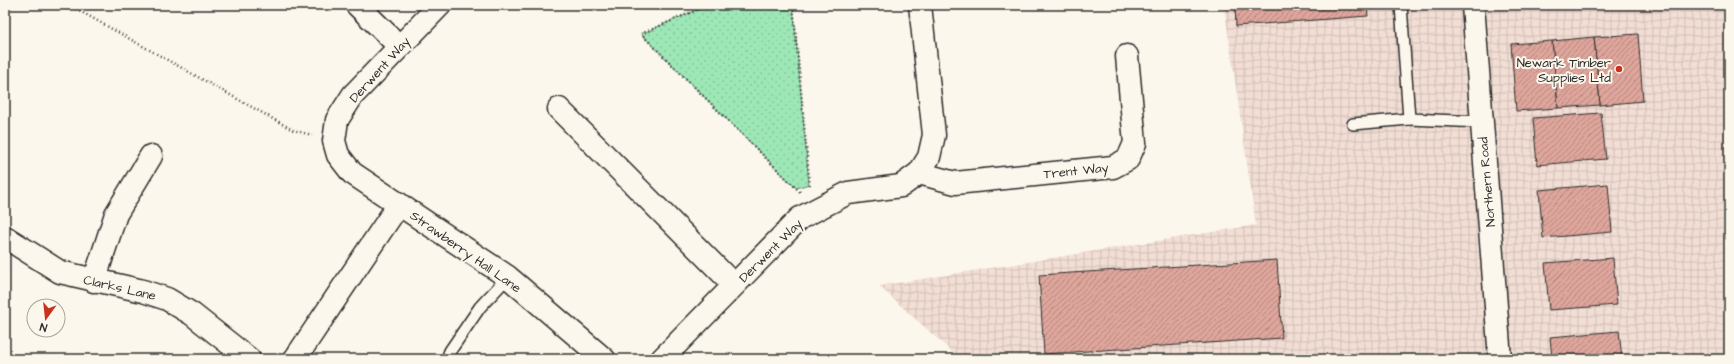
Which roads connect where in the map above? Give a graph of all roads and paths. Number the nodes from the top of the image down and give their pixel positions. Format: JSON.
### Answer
{"nodes":[{"id":1,"x":69,"y":5,"type":"edge"},
{"id":2,"x":357,"y":5,"type":"edge"},
{"id":3,"x":440,"y":5,"type":"edge"},
{"id":4,"x":708,"y":5,"type":"edge"},
{"id":5,"x":793,"y":5,"type":"edge"},
{"id":6,"x":920,"y":5,"type":"edge"},
{"id":7,"x":1401,"y":5,"type":"edge"},
{"id":8,"x":1473,"y":5,"type":"edge"},
{"id":9,"x":399,"y":46,"type":"junction"},
{"id":10,"x":1127,"y":56,"type":"dead end"},
{"id":11,"x":559,"y":109,"type":"dead end"},
{"id":12,"x":1409,"y":119,"type":"junction"},
{"id":13,"x":1482,"y":122,"type":"junction"},
{"id":14,"x":1353,"y":124,"type":"dead end"},
{"id":15,"x":334,"y":141,"type":"junction"},
{"id":16,"x":150,"y":156,"type":"dead end"},
{"id":17,"x":919,"y":173,"type":"junction"},
{"id":18,"x":399,"y":204,"type":"junction"},
{"id":19,"x":818,"y":209,"type":"junction"},
{"id":20,"x":5,"y":237,"type":"edge"},
{"id":21,"x":508,"y":277,"type":"junction"},
{"id":22,"x":94,"y":281,"type":"junction"},
{"id":23,"x":734,"y":285,"type":"junction"},
{"id":24,"x":249,"y":359,"type":"edge"},
{"id":25,"x":295,"y":359,"type":"edge"},
{"id":26,"x":447,"y":359,"type":"edge"},
{"id":27,"x":604,"y":359,"type":"edge"},
{"id":28,"x":662,"y":359,"type":"edge"},
{"id":29,"x":1500,"y":359,"type":"edge"}],
"edges":[{"from":1,"to":15,"type":"path"},
{"from":2,"to":9,"type":"street"},
{"from":3,"to":9,"type":"street","name":"Derwent Way"},
{"from":4,"to":19,"type":"path"},
{"from":5,"to":19,"type":"path"},
{"from":6,"to":17,"type":"street","name":"Derwent Way"},
{"from":7,"to":12,"type":"lane"},
{"from":8,"to":13,"type":"street","name":"Northern Road"},
{"from":9,"to":15,"type":"street","name":"Derwent Way"},
{"from":10,"to":17,"type":"street","name":"Trent Way"},
{"from":11,"to":23,"type":"street"},
{"from":12,"to":13,"type":"lane"},
{"from":12,"to":14,"type":"lane"},
{"from":13,"to":29,"type":"street","name":"Northern Road"},
{"from":15,"to":18,"type":"street","name":"Strawberry Hall Lane"},
{"from":16,"to":22,"type":"street"},
{"from":17,"to":19,"type":"street","name":"Derwent Way"},
{"from":18,"to":21,"type":"street","name":"Strawberry Hall Lane"},
{"from":18,"to":25,"type":"street"},
{"from":19,"to":23,"type":"street","name":"Derwent Way"},
{"from":20,"to":22,"type":"street","name":"Clarks Lane"},
{"from":21,"to":26,"type":"lane"},
{"from":21,"to":27,"type":"street","name":"Strawberry Hall Lane"},
{"from":22,"to":24,"type":"street","name":"Clarks Lane"},
{"from":23,"to":28,"type":"street","name":"Derwent Way"}]}
